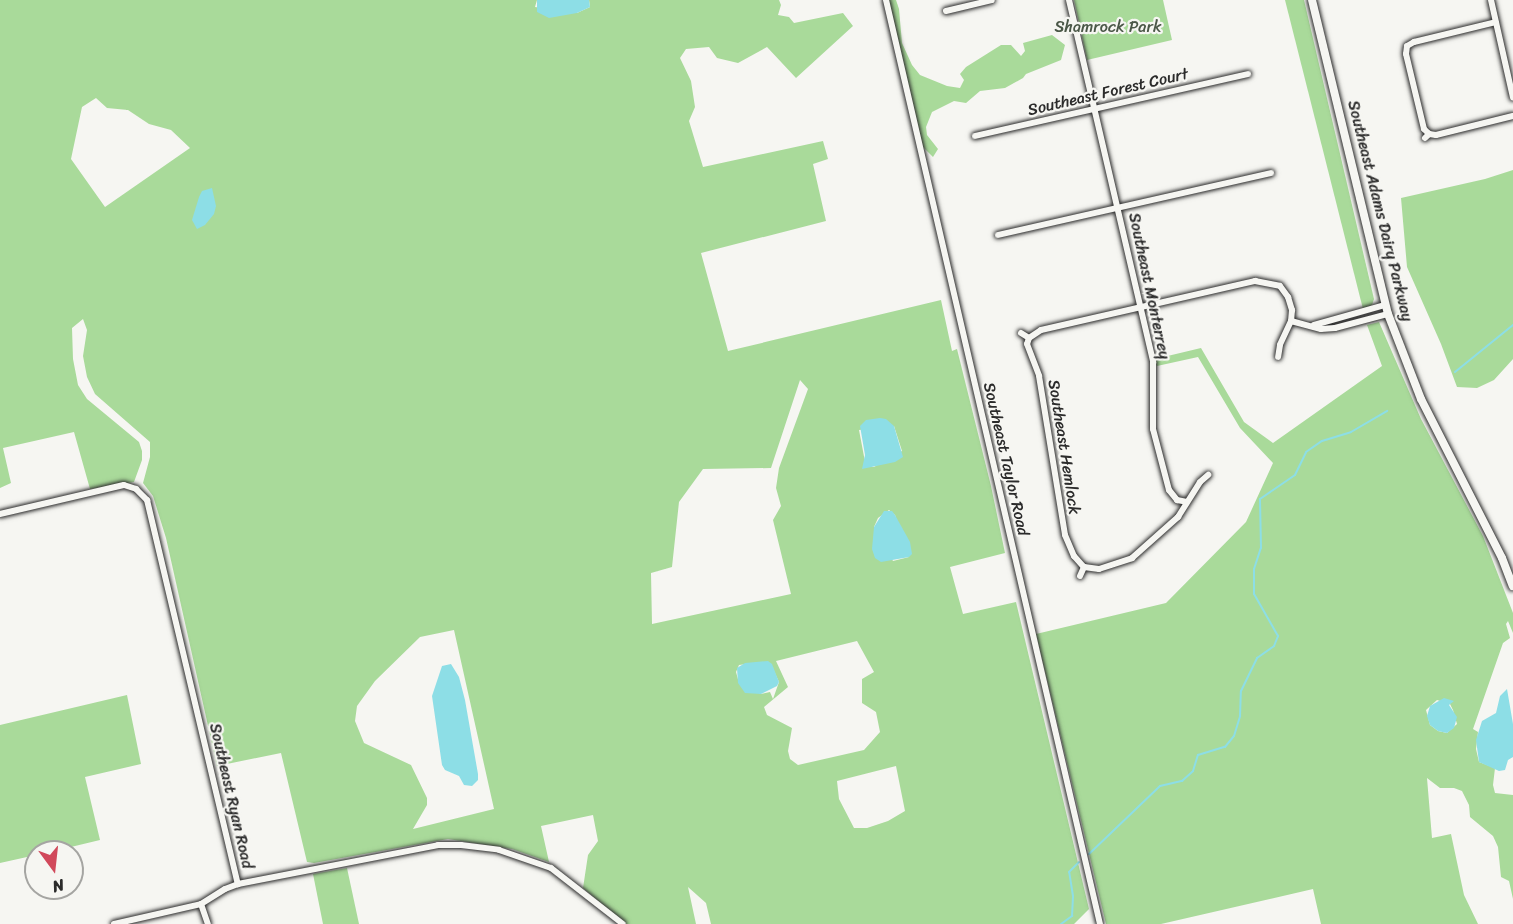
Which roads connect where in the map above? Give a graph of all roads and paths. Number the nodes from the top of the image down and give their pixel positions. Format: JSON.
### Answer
{"nodes":[{"id":1,"x":886,"y":0,"type":"edge"},
{"id":2,"x":992,"y":0,"type":"edge"},
{"id":3,"x":1069,"y":0,"type":"edge"},
{"id":4,"x":1312,"y":0,"type":"edge"},
{"id":5,"x":1491,"y":0,"type":"edge"},
{"id":6,"x":946,"y":11,"type":"dead end"},
{"id":7,"x":1496,"y":22,"type":"junction"},
{"id":8,"x":1248,"y":74,"type":"dead end"},
{"id":9,"x":1513,"y":98,"type":"edge"},
{"id":10,"x":1095,"y":109,"type":"junction"},
{"id":11,"x":1513,"y":116,"type":"edge"},
{"id":12,"x":975,"y":136,"type":"dead end"},
{"id":13,"x":1271,"y":173,"type":"dead end"},
{"id":14,"x":1118,"y":207,"type":"junction"},
{"id":15,"x":998,"y":235,"type":"dead end"},
{"id":16,"x":1284,"y":279,"type":"dead end"},
{"id":17,"x":1280,"y":286,"type":"junction"},
{"id":18,"x":1140,"y":309,"type":"junction"},
{"id":19,"x":1387,"y":309,"type":"junction"},
{"id":20,"x":1291,"y":321,"type":"junction"},
{"id":21,"x":1021,"y":333,"type":"dead end"},
{"id":22,"x":1029,"y":338,"type":"junction"},
{"id":23,"x":1278,"y":357,"type":"dead end"},
{"id":24,"x":1208,"y":475,"type":"dead end"},
{"id":25,"x":1187,"y":502,"type":"junction"},
{"id":26,"x":0,"y":514,"type":"edge"},
{"id":27,"x":1084,"y":567,"type":"junction"},
{"id":28,"x":1080,"y":576,"type":"dead end"},
{"id":29,"x":1513,"y":586,"type":"edge"},
{"id":30,"x":238,"y":884,"type":"junction"},
{"id":31,"x":201,"y":904,"type":"junction"},
{"id":32,"x":114,"y":924,"type":"edge"},
{"id":33,"x":208,"y":924,"type":"edge"},
{"id":34,"x":623,"y":924,"type":"edge"},
{"id":35,"x":1100,"y":924,"type":"edge"}],
"edges":[{"from":1,"to":35,"type":"street","name":"Southeast Taylor Road"},
{"from":2,"to":6,"type":"street"},
{"from":3,"to":10,"type":"street","name":"Southeast Monterrey"},
{"from":4,"to":19,"type":"main road","name":"Southeast Adams Dairy Parkway"},
{"from":5,"to":7,"type":"street"},
{"from":7,"to":9,"type":"street"},
{"from":7,"to":11,"type":"street"},
{"from":8,"to":10,"type":"street","name":"Southeast Forest Court"},
{"from":10,"to":12,"type":"street","name":"Southeast Forest Court"},
{"from":10,"to":14,"type":"street","name":"Southeast Monterrey"},
{"from":13,"to":14,"type":"street"},
{"from":14,"to":15,"type":"street"},
{"from":14,"to":18,"type":"street","name":"Southeast Monterrey"},
{"from":16,"to":17,"type":"street"},
{"from":17,"to":18,"type":"street"},
{"from":17,"to":20,"type":"street"},
{"from":18,"to":22,"type":"street"},
{"from":18,"to":25,"type":"street","name":"Southeast Monterrey"},
{"from":19,"to":20,"type":"street"},
{"from":19,"to":29,"type":"main road","name":"Southeast Adams Dairy Parkway"},
{"from":20,"to":23,"type":"street"},
{"from":21,"to":22,"type":"street"},
{"from":22,"to":27,"type":"street","name":"Southeast Hemlock"},
{"from":24,"to":25,"type":"street"},
{"from":25,"to":27,"type":"street"},
{"from":26,"to":30,"type":"street","name":"Southeast Ryan Road"},
{"from":27,"to":28,"type":"street"},
{"from":30,"to":31,"type":"street"},
{"from":30,"to":34,"type":"street","name":"Southeast Ryan Road"},
{"from":31,"to":32,"type":"street"},
{"from":31,"to":33,"type":"street"}]}
